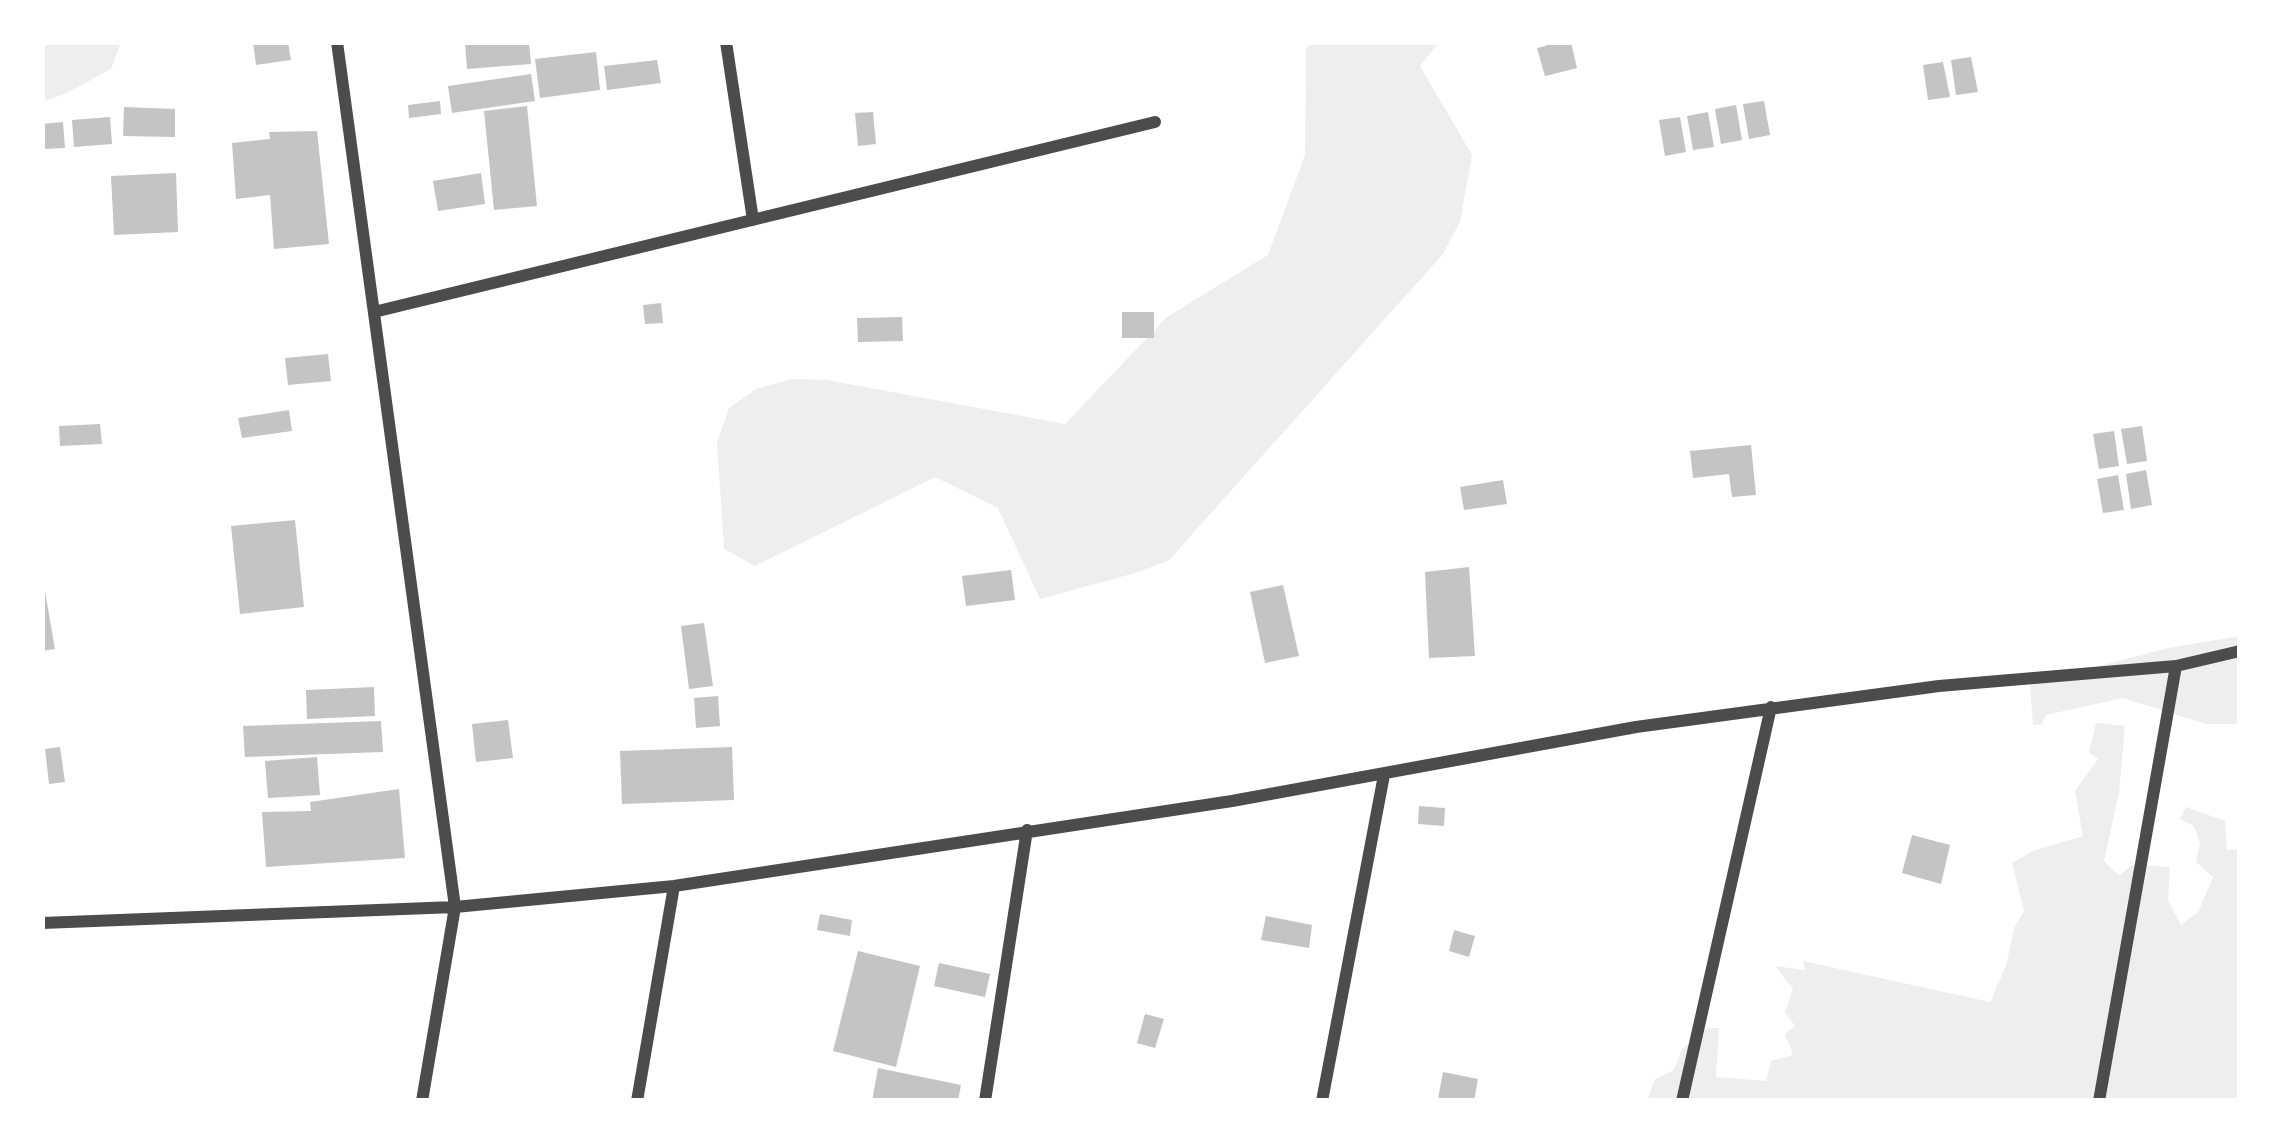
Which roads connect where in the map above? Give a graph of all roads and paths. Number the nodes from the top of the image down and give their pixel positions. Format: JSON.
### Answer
{"nodes":[{"id":1,"x":337,"y":42,"type":"edge"},
{"id":2,"x":726,"y":42,"type":"edge"},
{"id":3,"x":1155,"y":122,"type":"dead end"},
{"id":4,"x":753,"y":220,"type":"junction"},
{"id":5,"x":374,"y":312,"type":"junction"},
{"id":6,"x":2240,"y":651,"type":"edge"},
{"id":7,"x":2176,"y":666,"type":"junction"},
{"id":8,"x":1772,"y":707,"type":"junction"},
{"id":9,"x":1384,"y":775,"type":"junction"},
{"id":10,"x":1027,"y":830,"type":"junction"},
{"id":11,"x":674,"y":886,"type":"junction"},
{"id":12,"x":455,"y":907,"type":"junction"},
{"id":13,"x":42,"y":923,"type":"edge"},
{"id":14,"x":422,"y":1101,"type":"edge"},
{"id":15,"x":637,"y":1101,"type":"edge"},
{"id":16,"x":985,"y":1101,"type":"edge"},
{"id":17,"x":1322,"y":1101,"type":"edge"},
{"id":18,"x":1682,"y":1101,"type":"edge"},
{"id":19,"x":2099,"y":1101,"type":"edge"}],
"edges":[{"from":1,"to":5,"type":"street"},
{"from":2,"to":4,"type":"street"},
{"from":3,"to":4,"type":"street"},
{"from":4,"to":5,"type":"street"},
{"from":5,"to":12,"type":"street"},
{"from":6,"to":7,"type":"street"},
{"from":7,"to":8,"type":"street"},
{"from":7,"to":19,"type":"street"},
{"from":8,"to":9,"type":"street"},
{"from":8,"to":18,"type":"street"},
{"from":9,"to":10,"type":"street"},
{"from":9,"to":17,"type":"street"},
{"from":10,"to":11,"type":"street"},
{"from":10,"to":16,"type":"street"},
{"from":11,"to":12,"type":"street"},
{"from":11,"to":15,"type":"street"},
{"from":12,"to":13,"type":"street"},
{"from":12,"to":14,"type":"street"}]}
